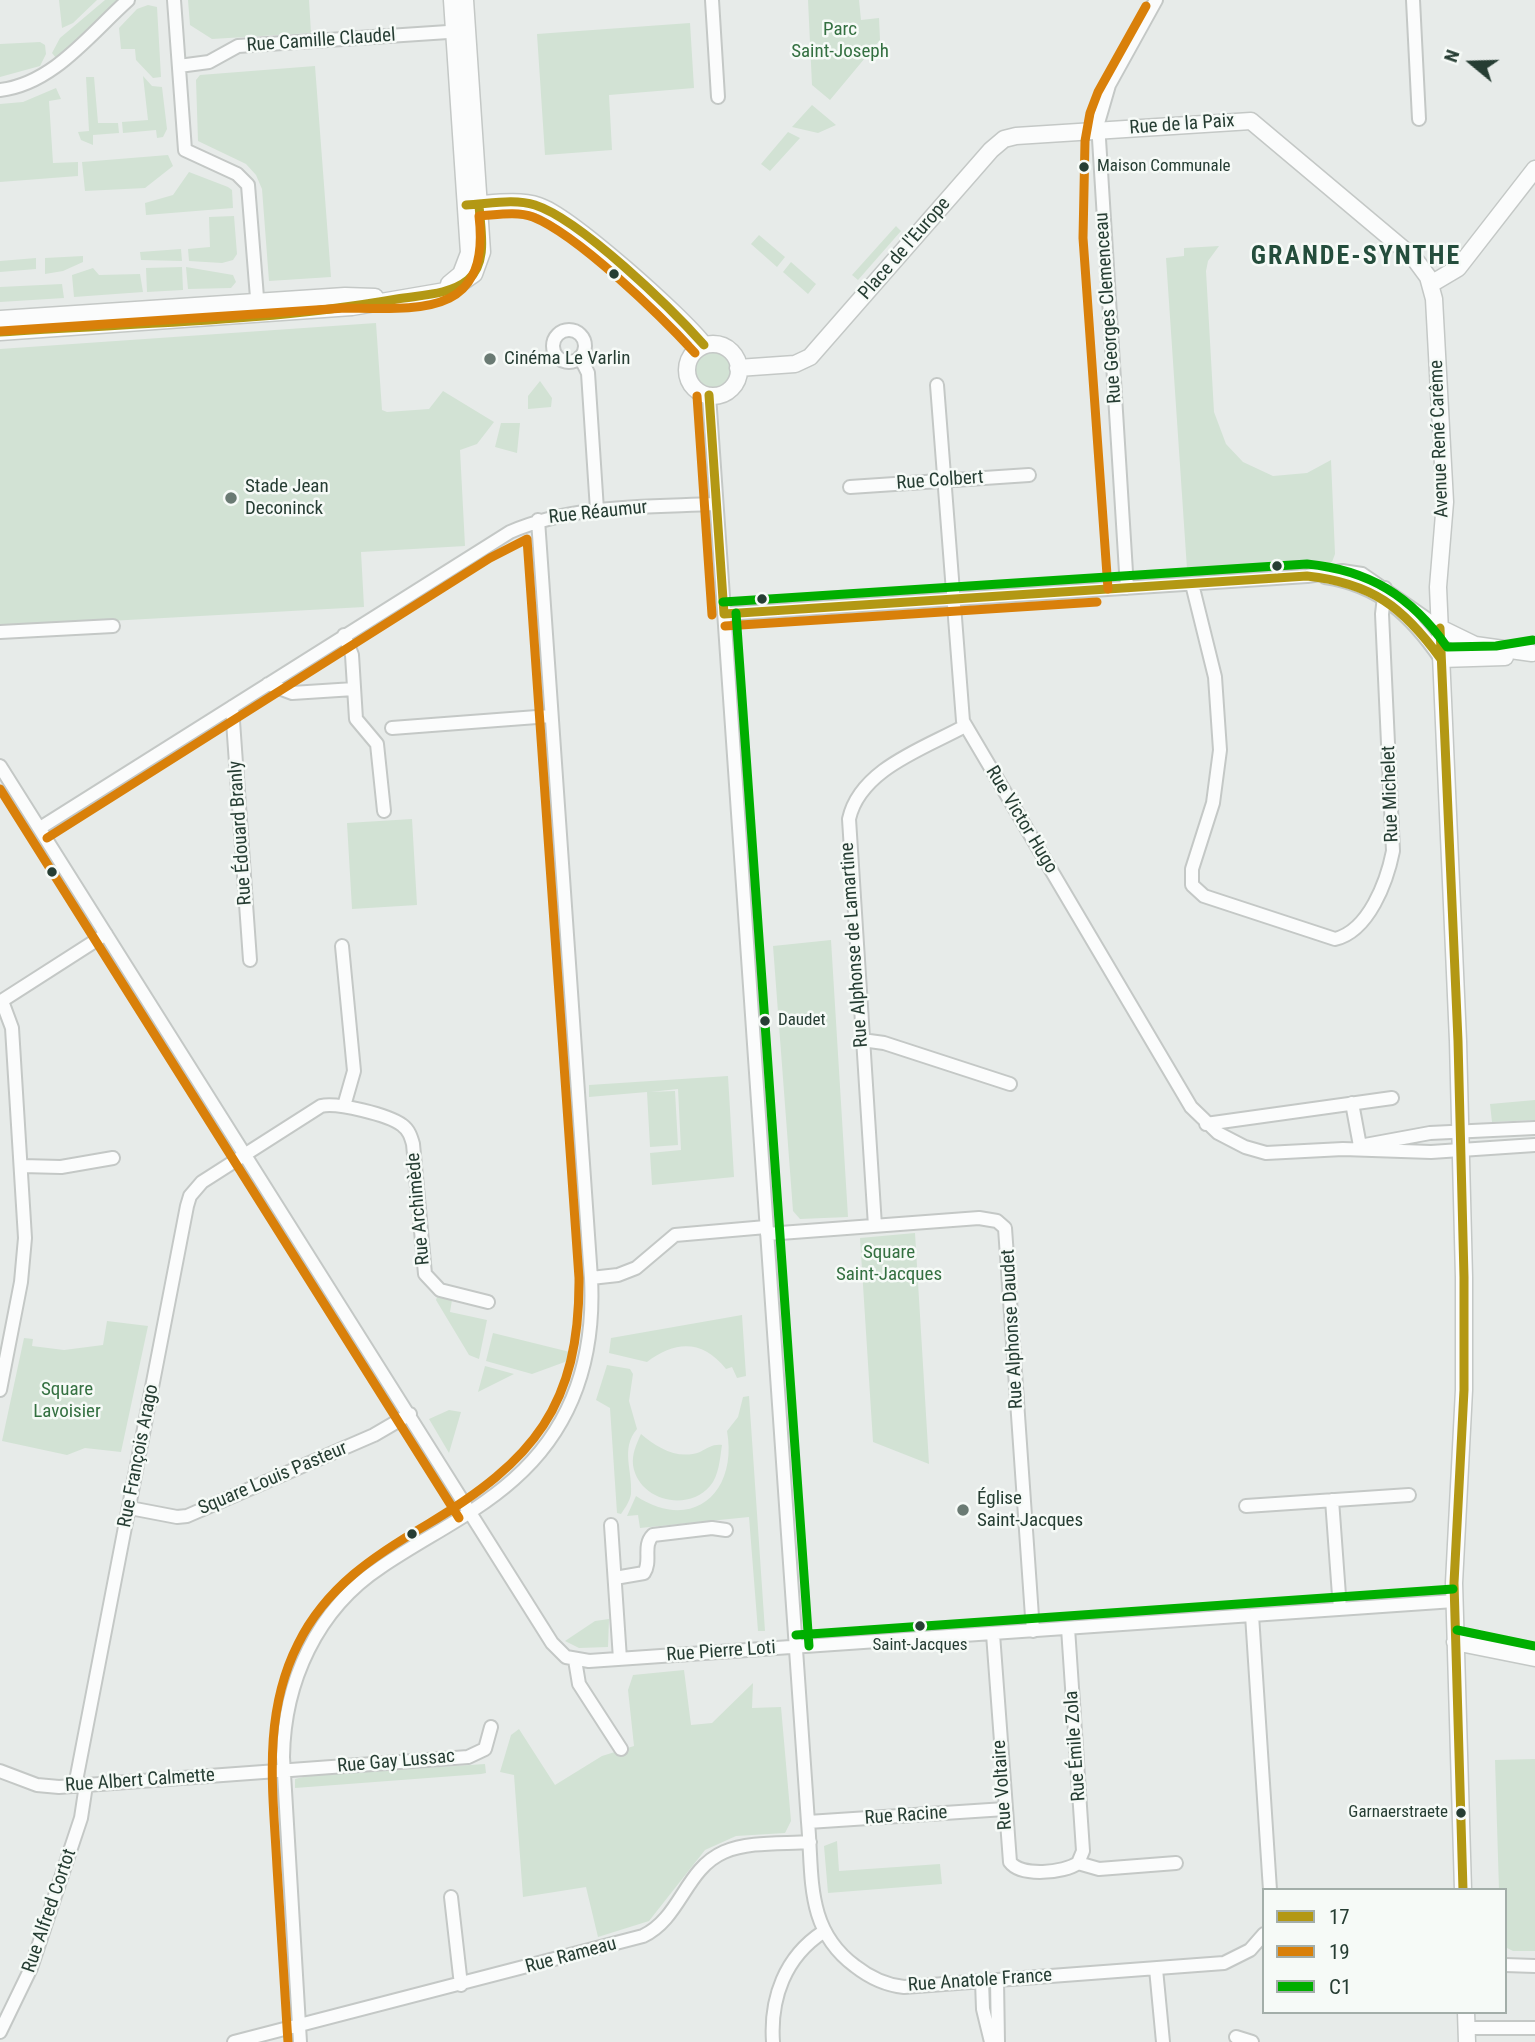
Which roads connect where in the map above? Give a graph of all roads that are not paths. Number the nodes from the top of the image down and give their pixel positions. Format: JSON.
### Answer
{"nodes":[{"id":1,"x":128,"y":0,"type":"edge"},
{"id":2,"x":174,"y":0,"type":"edge"},
{"id":3,"x":452,"y":0,"type":"edge"},
{"id":4,"x":465,"y":0,"type":"edge"},
{"id":5,"x":712,"y":0,"type":"edge"},
{"id":6,"x":1156,"y":0,"type":"edge"},
{"id":7,"x":1413,"y":0,"type":"edge"},
{"id":8,"x":460,"y":31,"type":"junction"},
{"id":9,"x":179,"y":66,"type":"junction"},
{"id":10,"x":0,"y":90,"type":"edge"},
{"id":11,"x":718,"y":97,"type":"dead end"},
{"id":12,"x":1419,"y":119,"type":"dead end"},
{"id":13,"x":1098,"y":130,"type":"junction"},
{"id":14,"x":1074,"y":132,"type":"joint"},
{"id":15,"x":1535,"y":169,"type":"edge"},
{"id":16,"x":472,"y":205,"type":"junction"},
{"id":17,"x":1431,"y":284,"type":"junction"},
{"id":18,"x":258,"y":308,"type":"junction"},
{"id":19,"x":0,"y":320,"type":"edge"},
{"id":20,"x":0,"y":332,"type":"edge"},
{"id":21,"x":704,"y":345,"type":"junction"},
{"id":22,"x":580,"y":357,"type":"dead end"},
{"id":23,"x":738,"y":368,"type":"junction"},
{"id":24,"x":937,"y":385,"type":"dead end"},
{"id":25,"x":709,"y":395,"type":"junction"},
{"id":26,"x":1029,"y":475,"type":"dead end"},
{"id":27,"x":943,"y":481,"type":"junction"},
{"id":28,"x":850,"y":487,"type":"dead end"},
{"id":29,"x":715,"y":503,"type":"junction"},
{"id":30,"x":597,"y":510,"type":"junction"},
{"id":31,"x":538,"y":520,"type":"junction"},
{"id":32,"x":1192,"y":583,"type":"junction"},
{"id":33,"x":1127,"y":588,"type":"junction"},
{"id":34,"x":1384,"y":593,"type":"junction"},
{"id":35,"x":951,"y":599,"type":"junction"},
{"id":36,"x":724,"y":614,"type":"junction"},
{"id":37,"x":113,"y":626,"type":"dead end"},
{"id":38,"x":1440,"y":628,"type":"junction"},
{"id":39,"x":0,"y":632,"type":"edge"},
{"id":40,"x":344,"y":635,"type":"junction"},
{"id":41,"x":1533,"y":653,"type":"edge"},
{"id":42,"x":1441,"y":659,"type":"junction"},
{"id":43,"x":268,"y":684,"type":"junction"},
{"id":44,"x":354,"y":689,"type":"junction"},
{"id":45,"x":232,"y":707,"type":"junction"},
{"id":46,"x":550,"y":716,"type":"junction"},
{"id":47,"x":965,"y":726,"type":"junction"},
{"id":48,"x":392,"y":728,"type":"dead end"},
{"id":49,"x":0,"y":766,"type":"edge"},
{"id":50,"x":384,"y":811,"type":"dead end"},
{"id":51,"x":40,"y":828,"type":"junction"},
{"id":52,"x":106,"y":934,"type":"junction"},
{"id":53,"x":342,"y":946,"type":"dead end"},
{"id":54,"x":250,"y":960,"type":"dead end"},
{"id":55,"x":1,"y":1001,"type":"edge"},
{"id":56,"x":862,"y":1040,"type":"junction"},
{"id":57,"x":1010,"y":1084,"type":"dead end"},
{"id":58,"x":1392,"y":1098,"type":"dead end"},
{"id":59,"x":1352,"y":1104,"type":"junction"},
{"id":60,"x":344,"y":1107,"type":"junction"},
{"id":61,"x":1206,"y":1124,"type":"junction"},
{"id":62,"x":1535,"y":1128,"type":"edge"},
{"id":63,"x":1461,"y":1131,"type":"junction"},
{"id":64,"x":1535,"y":1145,"type":"edge"},
{"id":65,"x":1360,"y":1146,"type":"junction"},
{"id":66,"x":1343,"y":1149,"type":"junction"},
{"id":67,"x":1461,"y":1150,"type":"junction"},
{"id":68,"x":245,"y":1153,"type":"junction"},
{"id":69,"x":113,"y":1158,"type":"dead end"},
{"id":70,"x":22,"y":1166,"type":"junction"},
{"id":71,"x":875,"y":1226,"type":"junction"},
{"id":72,"x":766,"y":1231,"type":"junction"},
{"id":73,"x":591,"y":1278,"type":"junction"},
{"id":74,"x":488,"y":1302,"type":"dead end"},
{"id":75,"x":3,"y":1360,"type":"edge"},
{"id":76,"x":0,"y":1390,"type":"edge"},
{"id":77,"x":410,"y":1414,"type":"junction"},
{"id":78,"x":1409,"y":1495,"type":"dead end"},
{"id":79,"x":1332,"y":1500,"type":"junction"},
{"id":80,"x":1246,"y":1506,"type":"dead end"},
{"id":81,"x":130,"y":1508,"type":"junction"},
{"id":82,"x":470,"y":1511,"type":"junction"},
{"id":83,"x":611,"y":1525,"type":"dead end"},
{"id":84,"x":726,"y":1530,"type":"dead end"},
{"id":85,"x":615,"y":1578,"type":"junction"},
{"id":86,"x":1454,"y":1601,"type":"junction"},
{"id":87,"x":1340,"y":1609,"type":"junction"},
{"id":88,"x":1252,"y":1615,"type":"junction"},
{"id":89,"x":1068,"y":1628,"type":"junction"},
{"id":90,"x":1033,"y":1631,"type":"junction"},
{"id":91,"x":993,"y":1634,"type":"junction"},
{"id":92,"x":1455,"y":1642,"type":"junction"},
{"id":93,"x":797,"y":1647,"type":"junction"},
{"id":94,"x":1535,"y":1658,"type":"edge"},
{"id":95,"x":620,"y":1659,"type":"junction"},
{"id":96,"x":575,"y":1660,"type":"junction"},
{"id":97,"x":491,"y":1727,"type":"dead end"},
{"id":98,"x":621,"y":1749,"type":"dead end"},
{"id":99,"x":0,"y":1771,"type":"edge"},
{"id":100,"x":283,"y":1771,"type":"junction"},
{"id":101,"x":81,"y":1786,"type":"junction"},
{"id":102,"x":1005,"y":1809,"type":"junction"},
{"id":103,"x":808,"y":1822,"type":"junction"},
{"id":104,"x":810,"y":1842,"type":"junction"},
{"id":105,"x":1078,"y":1863,"type":"junction"},
{"id":106,"x":1176,"y":1863,"type":"dead end"},
{"id":107,"x":1270,"y":1888,"type":"edge"},
{"id":108,"x":1463,"y":1888,"type":"edge"},
{"id":109,"x":451,"y":1897,"type":"dead end"},
{"id":110,"x":822,"y":1932,"type":"junction"},
{"id":111,"x":1262,"y":1936,"type":"edge"},
{"id":112,"x":1507,"y":1965,"type":"edge"},
{"id":113,"x":1535,"y":1966,"type":"edge"},
{"id":114,"x":1156,"y":1969,"type":"junction"},
{"id":115,"x":997,"y":1980,"type":"junction"},
{"id":116,"x":982,"y":1982,"type":"junction"},
{"id":117,"x":461,"y":1985,"type":"junction"},
{"id":118,"x":299,"y":2026,"type":"junction"},
{"id":119,"x":1466,"y":2028,"type":"edge"},
{"id":120,"x":1535,"y":2028,"type":"edge"},
{"id":121,"x":0,"y":2032,"type":"edge"},
{"id":122,"x":1236,"y":2037,"type":"dead end"},
{"id":123,"x":234,"y":2042,"type":"edge"},
{"id":124,"x":300,"y":2042,"type":"edge"},
{"id":125,"x":773,"y":2042,"type":"edge"},
{"id":126,"x":991,"y":2042,"type":"edge"},
{"id":127,"x":998,"y":2042,"type":"edge"},
{"id":128,"x":1163,"y":2042,"type":"edge"},
{"id":129,"x":1252,"y":2042,"type":"edge"}],
"edges":[{"from":1,"to":10,"type":"street"},
{"from":2,"to":9,"type":"street"},
{"from":3,"to":8,"type":"street"},
{"from":4,"to":8,"type":"street"},
{"from":5,"to":11,"type":"street"},
{"from":6,"to":13,"type":"street","name":"Rue Georges Clemenceau"},
{"from":7,"to":12,"type":"street"},
{"from":8,"to":9,"type":"street","name":"Rue Camille Claudel"},
{"from":8,"to":16,"type":"street"},
{"from":9,"to":18,"type":"street"},
{"from":13,"to":14,"type":"street","name":"Rue de la Paix"},
{"from":13,"to":17,"type":"street","name":"Rue de la Paix"},
{"from":13,"to":33,"type":"street","name":"Rue Georges Clemenceau"},
{"from":14,"to":23,"type":"street","name":"Place de l'Europe"},
{"from":15,"to":17,"type":"street"},
{"from":16,"to":18,"type":"street"},
{"from":16,"to":21,"type":"street"},
{"from":17,"to":38,"type":"street","name":"Avenue René Carême"},
{"from":18,"to":19,"type":"street"},
{"from":18,"to":20,"type":"street"},
{"from":21,"to":23,"type":"street"},
{"from":21,"to":25,"type":"street"},
{"from":22,"to":30,"type":"street"},
{"from":23,"to":25,"type":"street"},
{"from":24,"to":27,"type":"street","name":"Rue Victor Hugo"},
{"from":25,"to":29,"type":"street","name":"Rue Anatole France"},
{"from":26,"to":27,"type":"street","name":"Rue Colbert"},
{"from":27,"to":28,"type":"street","name":"Rue Colbert"},
{"from":27,"to":35,"type":"street","name":"Rue Victor Hugo"},
{"from":29,"to":30,"type":"street","name":"Rue Réaumur"},
{"from":29,"to":36,"type":"street","name":"Rue Anatole France"},
{"from":30,"to":31,"type":"street","name":"Rue Réaumur"},
{"from":31,"to":40,"type":"street","name":"Rue Réaumur"},
{"from":31,"to":46,"type":"street"},
{"from":32,"to":33,"type":"street"},
{"from":32,"to":34,"type":"street"},
{"from":32,"to":34,"type":"street","name":"Rue Michelet"},
{"from":33,"to":35,"type":"street"},
{"from":34,"to":38,"type":"street"},
{"from":34,"to":42,"type":"street"},
{"from":35,"to":36,"type":"street"},
{"from":35,"to":47,"type":"street","name":"Rue Victor Hugo"},
{"from":36,"to":72,"type":"street","name":"Rue Anatole France"},
{"from":37,"to":39,"type":"street"},
{"from":38,"to":41,"type":"street"},
{"from":38,"to":42,"type":"street","name":"Avenue René Carême"},
{"from":40,"to":43,"type":"street","name":"Rue Réaumur"},
{"from":40,"to":44,"type":"street"},
{"from":41,"to":42,"type":"street"},
{"from":42,"to":63,"type":"street","name":"Avenue René Carême"},
{"from":43,"to":44,"type":"street"},
{"from":43,"to":45,"type":"street","name":"Rue Réaumur"},
{"from":44,"to":50,"type":"street"},
{"from":45,"to":51,"type":"street","name":"Rue Réaumur"},
{"from":45,"to":54,"type":"street","name":"Rue Édouard Branly"},
{"from":46,"to":48,"type":"street"},
{"from":46,"to":73,"type":"street"},
{"from":47,"to":56,"type":"street","name":"Rue Alphonse de Lamartine"},
{"from":47,"to":61,"type":"street","name":"Rue Victor Hugo"},
{"from":49,"to":51,"type":"street"},
{"from":51,"to":52,"type":"street"},
{"from":52,"to":55,"type":"street"},
{"from":52,"to":68,"type":"street"},
{"from":53,"to":60,"type":"street"},
{"from":55,"to":70,"type":"street"},
{"from":56,"to":57,"type":"street"},
{"from":56,"to":71,"type":"street","name":"Rue Alphonse de Lamartine"},
{"from":58,"to":59,"type":"street"},
{"from":59,"to":61,"type":"street"},
{"from":59,"to":65,"type":"street"},
{"from":60,"to":68,"type":"street","name":"Rue Archimède"},
{"from":60,"to":74,"type":"street","name":"Rue Archimède"},
{"from":61,"to":66,"type":"street","name":"Rue Victor Hugo"},
{"from":62,"to":63,"type":"street","name":"Rue Victor Hugo"},
{"from":63,"to":65,"type":"street","name":"Rue Victor Hugo"},
{"from":63,"to":67,"type":"street","name":"Avenue René Carême"},
{"from":64,"to":67,"type":"street","name":"Rue Victor Hugo"},
{"from":65,"to":66,"type":"street","name":"Rue Victor Hugo"},
{"from":66,"to":67,"type":"street","name":"Rue Victor Hugo"},
{"from":67,"to":86,"type":"street","name":"Avenue René Carême"},
{"from":68,"to":77,"type":"street"},
{"from":68,"to":81,"type":"street","name":"Rue François Arago"},
{"from":69,"to":70,"type":"street"},
{"from":70,"to":75,"type":"street"},
{"from":71,"to":72,"type":"street","name":"Rue Alphonse Daudet"},
{"from":71,"to":90,"type":"street","name":"Rue Alphonse Daudet"},
{"from":72,"to":73,"type":"street","name":"Rue Alphonse Daudet"},
{"from":72,"to":93,"type":"street","name":"Rue Anatole France"},
{"from":73,"to":82,"type":"street"},
{"from":75,"to":76,"type":"street"},
{"from":77,"to":81,"type":"street","name":"Square Louis Pasteur"},
{"from":77,"to":82,"type":"street"},
{"from":78,"to":79,"type":"street"},
{"from":79,"to":80,"type":"street"},
{"from":79,"to":87,"type":"street"},
{"from":81,"to":101,"type":"street","name":"Rue François Arago"},
{"from":82,"to":96,"type":"street"},
{"from":82,"to":100,"type":"street"},
{"from":83,"to":85,"type":"street"},
{"from":84,"to":85,"type":"street"},
{"from":85,"to":95,"type":"street"},
{"from":86,"to":87,"type":"street","name":"Rue Pierre Loti"},
{"from":86,"to":92,"type":"street","name":"Avenue René Carême"},
{"from":87,"to":88,"type":"street","name":"Rue Pierre Loti"},
{"from":88,"to":89,"type":"street","name":"Rue Pierre Loti"},
{"from":88,"to":107,"type":"street"},
{"from":89,"to":90,"type":"street","name":"Rue Pierre Loti"},
{"from":89,"to":105,"type":"street","name":"Rue Émile Zola"},
{"from":90,"to":91,"type":"street","name":"Rue Pierre Loti"},
{"from":91,"to":93,"type":"street","name":"Rue Pierre Loti"},
{"from":91,"to":102,"type":"street","name":"Rue Voltaire"},
{"from":92,"to":94,"type":"street"},
{"from":92,"to":108,"type":"street","name":"Avenue René Carême"},
{"from":93,"to":95,"type":"street","name":"Rue Pierre Loti"},
{"from":93,"to":103,"type":"street","name":"Rue Anatole France"},
{"from":95,"to":96,"type":"street","name":"Rue Pierre Loti"},
{"from":96,"to":98,"type":"street"},
{"from":97,"to":100,"type":"street","name":"Rue Gay Lussac"},
{"from":99,"to":101,"type":"street","name":"Rue Albert Calmette"},
{"from":100,"to":101,"type":"street","name":"Rue Albert Calmette"},
{"from":100,"to":118,"type":"street"},
{"from":101,"to":121,"type":"street","name":"Rue Alfred Cortot"},
{"from":102,"to":103,"type":"street","name":"Rue Racine"},
{"from":102,"to":105,"type":"street","name":"Rue Voltaire"},
{"from":103,"to":104,"type":"street","name":"Rue Anatole France"},
{"from":104,"to":110,"type":"street","name":"Rue Anatole France"},
{"from":104,"to":117,"type":"street","name":"Rue Rameau"},
{"from":105,"to":106,"type":"street"},
{"from":109,"to":117,"type":"street"},
{"from":110,"to":116,"type":"street","name":"Rue Anatole France"},
{"from":110,"to":125,"type":"street"},
{"from":111,"to":114,"type":"street","name":"Rue Anatole France"},
{"from":112,"to":113,"type":"street"},
{"from":114,"to":115,"type":"street","name":"Rue Anatole France"},
{"from":114,"to":128,"type":"street"},
{"from":115,"to":116,"type":"street","name":"Rue Anatole France"},
{"from":115,"to":127,"type":"street"},
{"from":116,"to":126,"type":"street"},
{"from":117,"to":118,"type":"street","name":"Rue Rameau"},
{"from":118,"to":123,"type":"street","name":"Rue Rameau"},
{"from":118,"to":124,"type":"street"},
{"from":119,"to":120,"type":"street"},
{"from":122,"to":129,"type":"street"}]}
